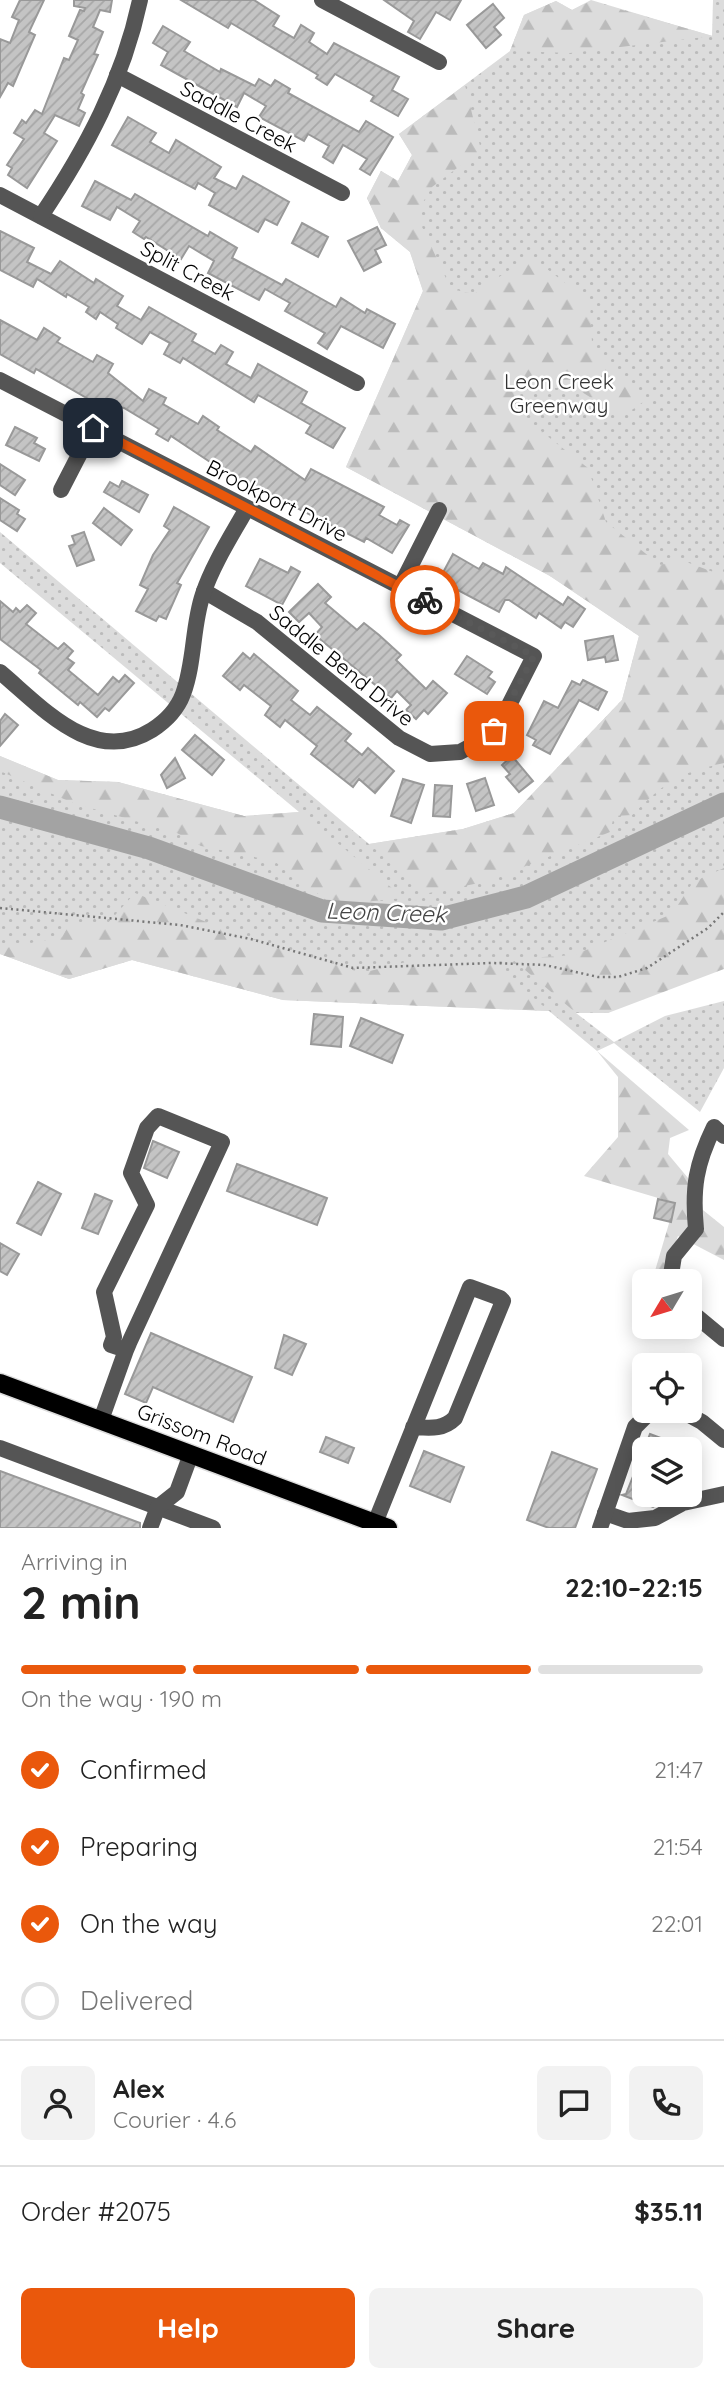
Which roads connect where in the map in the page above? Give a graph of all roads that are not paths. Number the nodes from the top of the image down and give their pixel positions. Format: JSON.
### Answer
{"nodes":[{"id":1,"x":140,"y":0,"type":"edge"},
{"id":2,"x":322,"y":0,"type":"edge"},
{"id":3,"x":439,"y":62,"type":"dead end"},
{"id":4,"x":117,"y":75,"type":"junction"},
{"id":5,"x":342,"y":194,"type":"dead end"},
{"id":6,"x":0,"y":195,"type":"edge"},
{"id":7,"x":41,"y":216,"type":"junction"},
{"id":8,"x":0,"y":380,"type":"edge"},
{"id":9,"x":357,"y":383,"type":"dead end"},
{"id":10,"x":93,"y":428,"type":"junction"},
{"id":11,"x":61,"y":490,"type":"dead end"},
{"id":12,"x":247,"y":508,"type":"junction"},
{"id":13,"x":439,"y":510,"type":"dead end"},
{"id":14,"x":400,"y":587,"type":"junction"},
{"id":15,"x":204,"y":591,"type":"junction"},
{"id":16,"x":534,"y":656,"type":"joint"},
{"id":17,"x":0,"y":672,"type":"edge"},
{"id":18,"x":724,"y":1136,"type":"edge"},
{"id":19,"x":672,"y":1269,"type":"edge"},
{"id":20,"x":702,"y":1321,"type":"edge"},
{"id":21,"x":724,"y":1339,"type":"edge"},
{"id":22,"x":126,"y":1350,"type":"junction"},
{"id":23,"x":0,"y":1383,"type":"edge"},
{"id":24,"x":101,"y":1420,"type":"junction"},
{"id":25,"x":702,"y":1422,"type":"edge"},
{"id":26,"x":639,"y":1423,"type":"edge"},
{"id":27,"x":413,"y":1427,"type":"junction"},
{"id":28,"x":724,"y":1440,"type":"edge"},
{"id":29,"x":0,"y":1448,"type":"edge"},
{"id":30,"x":191,"y":1454,"type":"junction"},
{"id":31,"x":724,"y":1494,"type":"edge"},
{"id":32,"x":158,"y":1507,"type":"junction"},
{"id":33,"x":603,"y":1520,"type":"edge"},
{"id":34,"x":382,"y":1526,"type":"edge"},
{"id":35,"x":150,"y":1528,"type":"edge"},
{"id":36,"x":213,"y":1528,"type":"edge"}],
"edges":[{"from":1,"to":4,"type":"street"},
{"from":2,"to":3,"type":"street"},
{"from":4,"to":5,"type":"street","name":"Saddle Creek"},
{"from":4,"to":7,"type":"street"},
{"from":6,"to":7,"type":"street","name":"Split Creek"},
{"from":7,"to":9,"type":"street","name":"Split Creek"},
{"from":8,"to":10,"type":"street","name":"Brookport Drive"},
{"from":10,"to":11,"type":"street"},
{"from":10,"to":12,"type":"street","name":"Brookport Drive"},
{"from":12,"to":14,"type":"street","name":"Brookport Drive"},
{"from":12,"to":15,"type":"street"},
{"from":13,"to":14,"type":"street"},
{"from":14,"to":16,"type":"street","name":"Brookport Drive"},
{"from":15,"to":16,"type":"street","name":"Saddle Bend Drive"},
{"from":15,"to":17,"type":"street"},
{"from":18,"to":19,"type":"street"},
{"from":20,"to":21,"type":"street"},
{"from":22,"to":22,"type":"street"},
{"from":22,"to":24,"type":"street"},
{"from":23,"to":24,"type":"main road","name":"Grissom Road"},
{"from":24,"to":30,"type":"main road","name":"Grissom Road"},
{"from":25,"to":28,"type":"street"},
{"from":26,"to":33,"type":"street"},
{"from":27,"to":27,"type":"street"},
{"from":27,"to":34,"type":"street"},
{"from":29,"to":32,"type":"street"},
{"from":30,"to":32,"type":"street"},
{"from":30,"to":34,"type":"main road","name":"Grissom Road"},
{"from":31,"to":33,"type":"street"},
{"from":32,"to":35,"type":"street"},
{"from":32,"to":36,"type":"street"}]}
